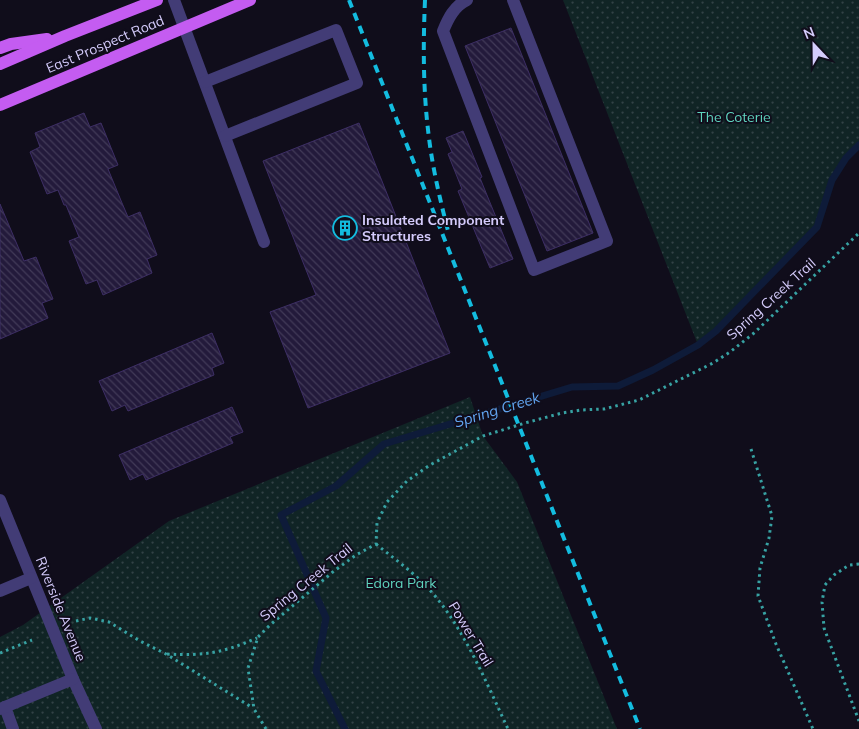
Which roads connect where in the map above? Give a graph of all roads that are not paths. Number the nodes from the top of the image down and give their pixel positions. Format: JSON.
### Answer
{"nodes":[{"id":1,"x":157,"y":0,"type":"edge"},
{"id":2,"x":174,"y":0,"type":"edge"},
{"id":3,"x":250,"y":0,"type":"edge"},
{"id":4,"x":467,"y":0,"type":"edge"},
{"id":5,"x":513,"y":0,"type":"edge"},
{"id":6,"x":184,"y":27,"type":"junction"},
{"id":7,"x":65,"y":36,"type":"junction"},
{"id":8,"x":0,"y":48,"type":"edge"},
{"id":9,"x":0,"y":64,"type":"edge"},
{"id":10,"x":205,"y":82,"type":"junction"},
{"id":11,"x":0,"y":105,"type":"edge"},
{"id":12,"x":225,"y":136,"type":"junction"},
{"id":13,"x":264,"y":242,"type":"dead end"},
{"id":14,"x":2,"y":509,"type":"edge"},
{"id":15,"x":31,"y":578,"type":"junction"},
{"id":16,"x":0,"y":591,"type":"edge"},
{"id":17,"x":73,"y":679,"type":"junction"},
{"id":18,"x":3,"y":708,"type":"edge"},
{"id":19,"x":14,"y":729,"type":"edge"},
{"id":20,"x":96,"y":729,"type":"edge"}],
"edges":[{"from":1,"to":7,"type":"main road","name":"East Prospect Road"},
{"from":2,"to":6,"type":"street"},
{"from":3,"to":6,"type":"main road","name":"East Prospect Road"},
{"from":4,"to":5,"type":"street"},
{"from":6,"to":10,"type":"street"},
{"from":6,"to":11,"type":"main road","name":"East Prospect Road"},
{"from":7,"to":8,"type":"main road"},
{"from":7,"to":9,"type":"main road","name":"East Prospect Road"},
{"from":10,"to":12,"type":"street"},
{"from":10,"to":12,"type":"street"},
{"from":12,"to":13,"type":"street"},
{"from":14,"to":15,"type":"street","name":"Riverside Avenue"},
{"from":15,"to":16,"type":"street"},
{"from":15,"to":17,"type":"street","name":"Riverside Avenue"},
{"from":17,"to":18,"type":"street"},
{"from":17,"to":20,"type":"street","name":"Riverside Avenue"},
{"from":18,"to":19,"type":"street"}]}
